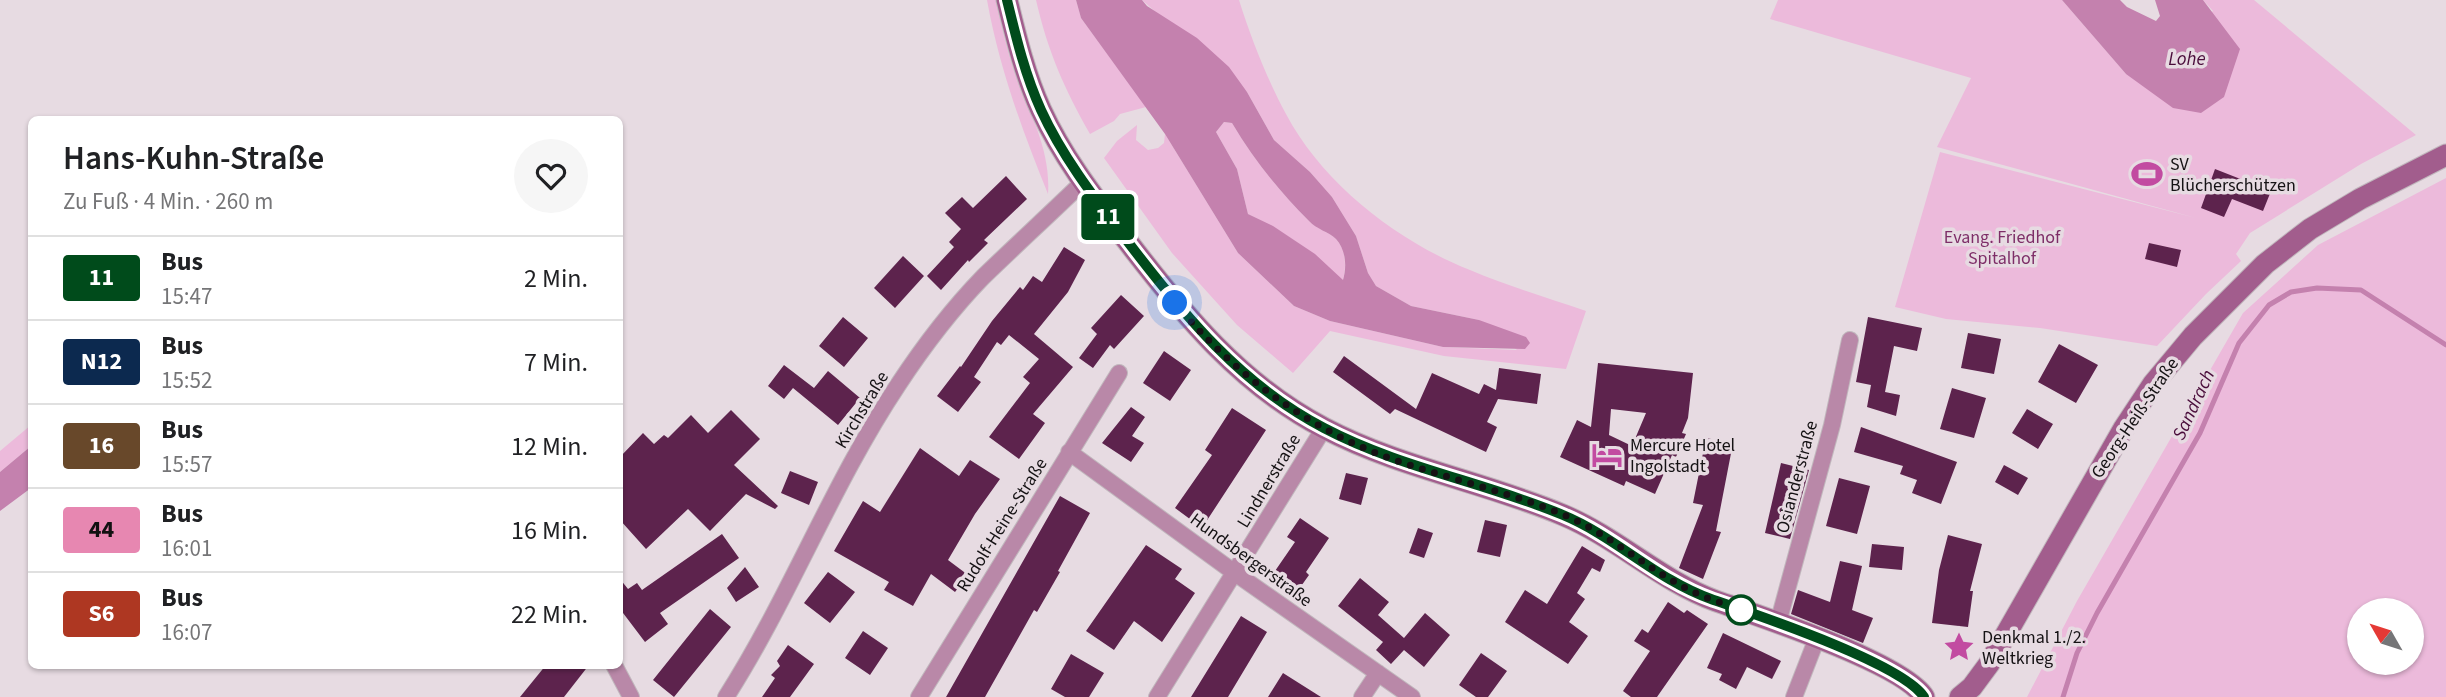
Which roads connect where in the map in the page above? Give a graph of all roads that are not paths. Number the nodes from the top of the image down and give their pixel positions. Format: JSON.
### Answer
{"nodes":[{"id":1,"x":1007,"y":0,"type":"edge"},
{"id":2,"x":2446,"y":155,"type":"edge"},
{"id":3,"x":1083,"y":182,"type":"junction"},
{"id":4,"x":1850,"y":340,"type":"dead end"},
{"id":5,"x":1119,"y":373,"type":"dead end"},
{"id":6,"x":1324,"y":428,"type":"junction"},
{"id":7,"x":1069,"y":452,"type":"junction"},
{"id":8,"x":1235,"y":573,"type":"junction"},
{"id":9,"x":1778,"y":623,"type":"junction"},
{"id":10,"x":1817,"y":638,"type":"junction"},
{"id":11,"x":616,"y":669,"type":"edge"},
{"id":12,"x":1378,"y":673,"type":"junction"},
{"id":13,"x":631,"y":697,"type":"edge"},
{"id":14,"x":726,"y":697,"type":"edge"},
{"id":15,"x":919,"y":697,"type":"edge"},
{"id":16,"x":1157,"y":697,"type":"edge"},
{"id":17,"x":1362,"y":697,"type":"edge"},
{"id":18,"x":1412,"y":697,"type":"edge"},
{"id":19,"x":1794,"y":697,"type":"edge"},
{"id":20,"x":1924,"y":697,"type":"edge"},
{"id":21,"x":1961,"y":697,"type":"edge"}],
"edges":[{"from":1,"to":3,"type":"street"},
{"from":2,"to":21,"type":"street","name":"Georg-Heiß-Straße"},
{"from":3,"to":6,"type":"street"},
{"from":3,"to":14,"type":"street","name":"Kirchstraße"},
{"from":4,"to":9,"type":"street","name":"Osianderstraße"},
{"from":5,"to":7,"type":"street","name":"Rudolf-Heine-Straße"},
{"from":6,"to":8,"type":"street","name":"Lindnerstraße"},
{"from":6,"to":9,"type":"street"},
{"from":7,"to":8,"type":"street","name":"Hundsbergerstraße"},
{"from":7,"to":15,"type":"street","name":"Rudolf-Heine-Straße"},
{"from":8,"to":12,"type":"street","name":"Hundsbergerstraße"},
{"from":8,"to":16,"type":"street","name":"Lindnerstraße"},
{"from":9,"to":10,"type":"street"},
{"from":10,"to":19,"type":"street"},
{"from":10,"to":20,"type":"street"},
{"from":11,"to":13,"type":"street"},
{"from":12,"to":17,"type":"street"},
{"from":12,"to":18,"type":"street","name":"Hundsbergerstraße"}]}
